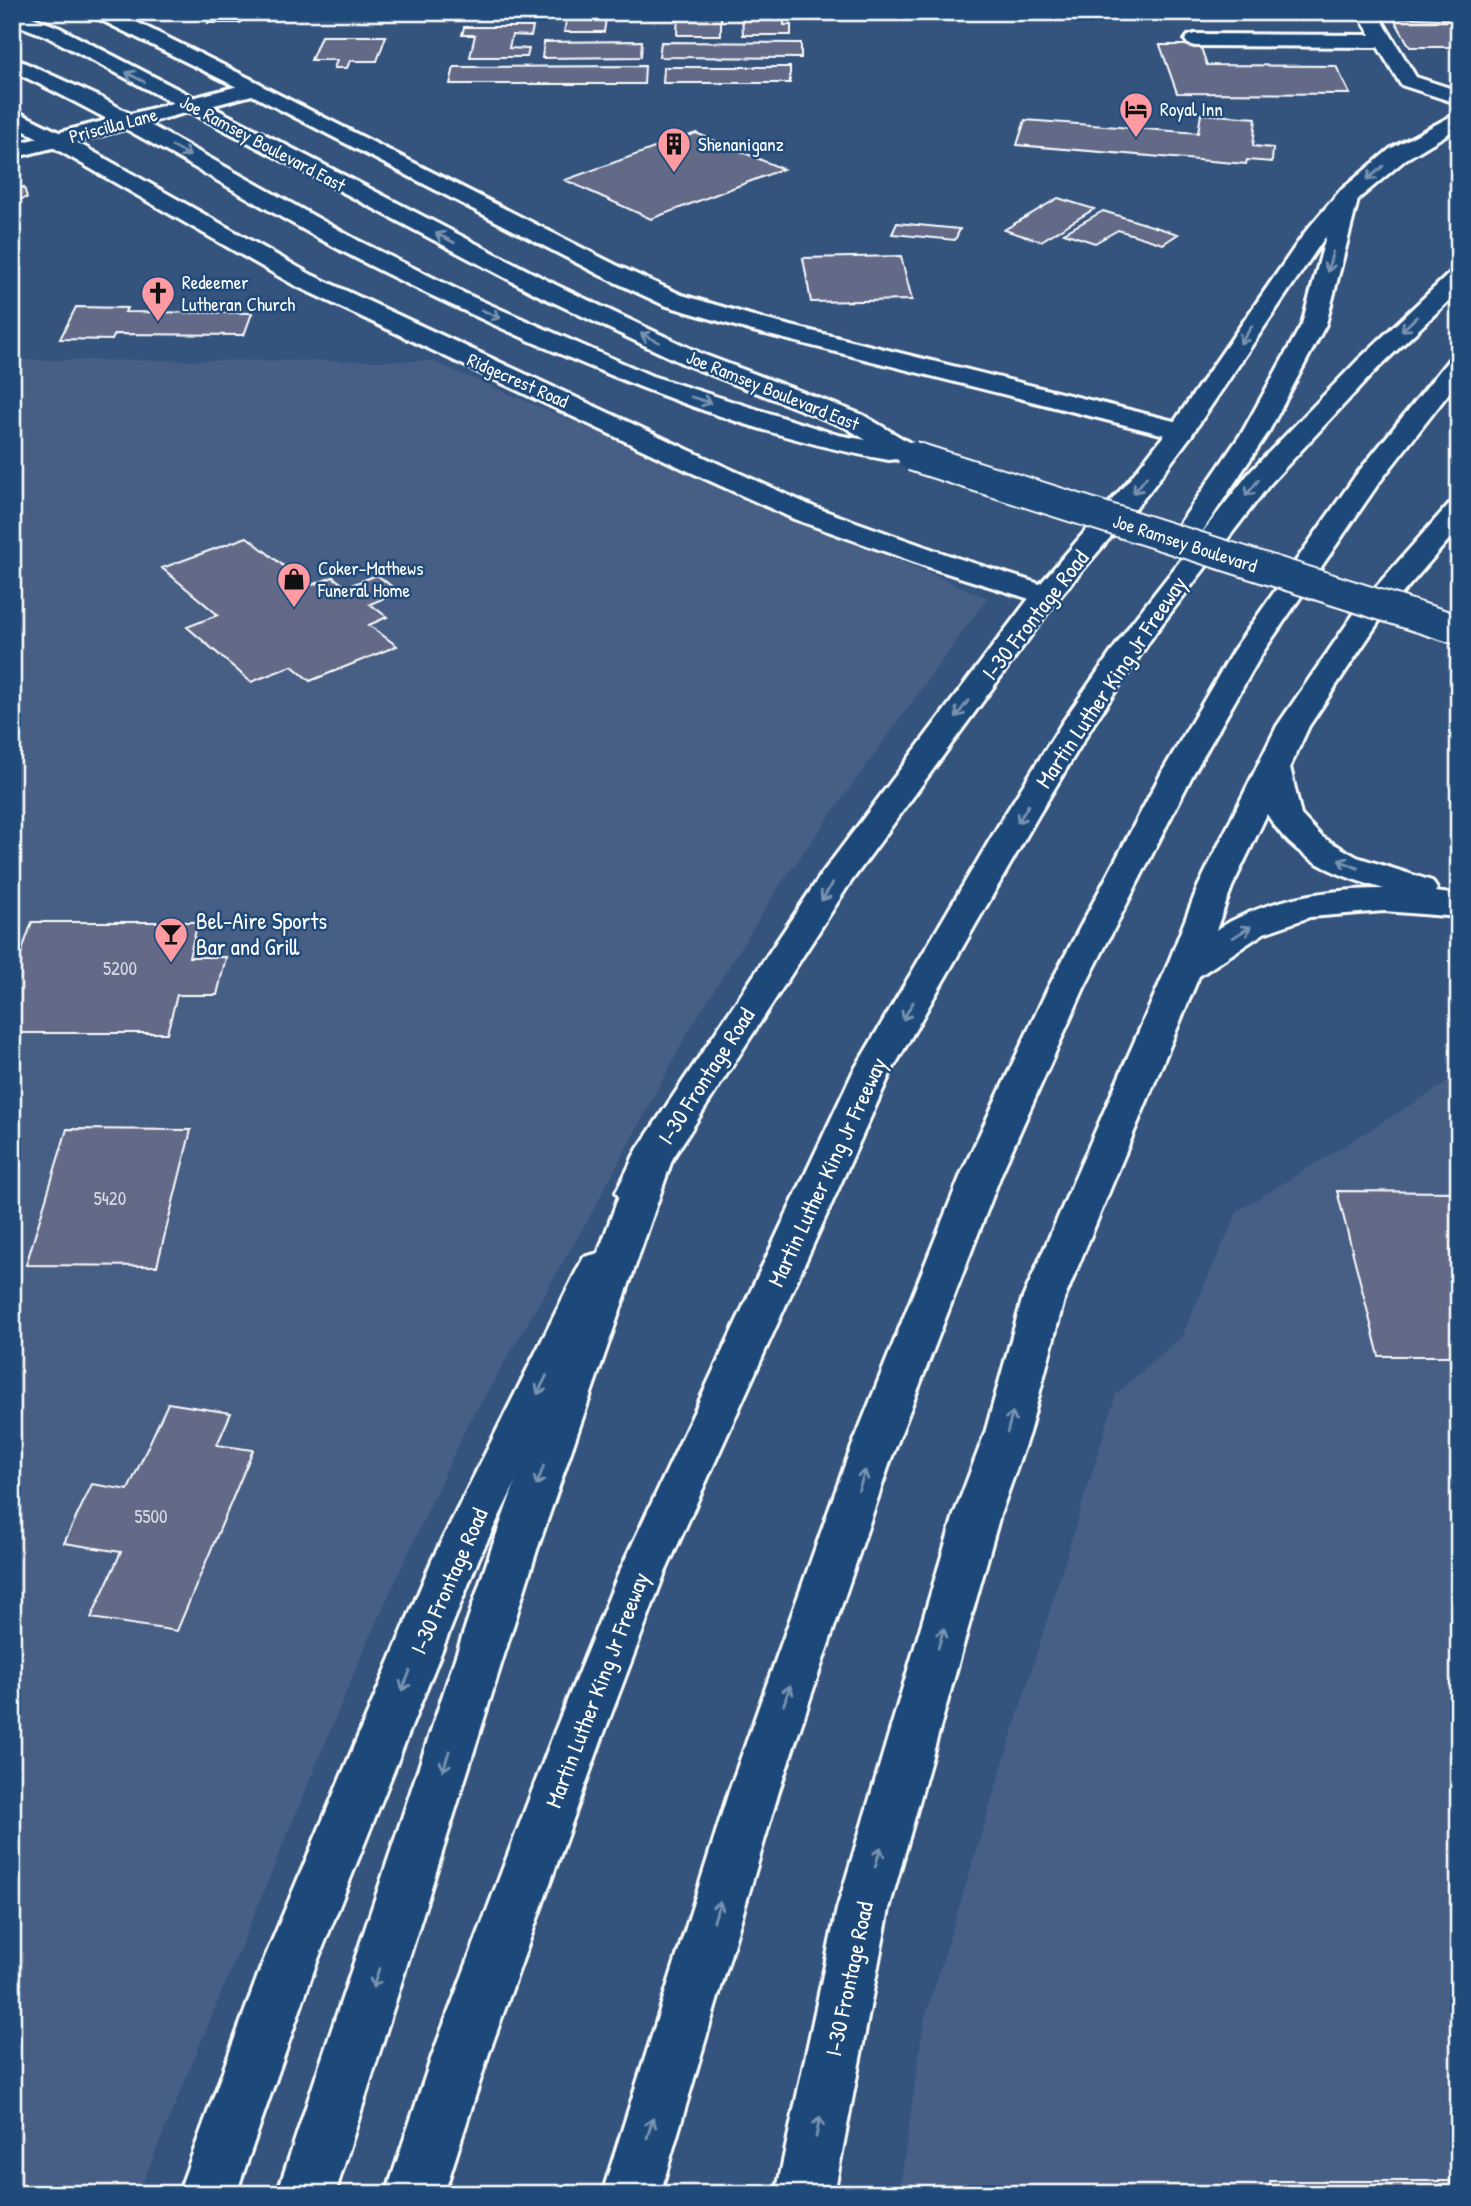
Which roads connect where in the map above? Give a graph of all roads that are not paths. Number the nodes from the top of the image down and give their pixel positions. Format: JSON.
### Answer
{"nodes":[{"id":1,"x":100,"y":12,"type":"edge"},
{"id":2,"x":1367,"y":12,"type":"edge"},
{"id":3,"x":12,"y":16,"type":"edge"},
{"id":4,"x":1195,"y":40,"type":"dead end"},
{"id":5,"x":1384,"y":41,"type":"junction"},
{"id":6,"x":12,"y":63,"type":"edge"},
{"id":7,"x":254,"y":88,"type":"junction"},
{"id":8,"x":1459,"y":98,"type":"edge"},
{"id":9,"x":190,"y":105,"type":"junction"},
{"id":10,"x":12,"y":115,"type":"edge"},
{"id":11,"x":1459,"y":118,"type":"edge"},
{"id":12,"x":128,"y":121,"type":"junction"},
{"id":13,"x":57,"y":140,"type":"junction"},
{"id":14,"x":12,"y":152,"type":"edge"},
{"id":15,"x":1348,"y":196,"type":"junction"},
{"id":16,"x":1459,"y":277,"type":"edge"},
{"id":17,"x":1459,"y":363,"type":"edge"},
{"id":18,"x":1181,"y":430,"type":"junction"},
{"id":19,"x":912,"y":456,"type":"junction"},
{"id":20,"x":1459,"y":510,"type":"edge"},
{"id":21,"x":1459,"y":547,"type":"edge"},
{"id":22,"x":1414,"y":560,"type":"junction"},
{"id":23,"x":1046,"y":595,"type":"junction"},
{"id":24,"x":1144,"y":627,"type":"junction"},
{"id":25,"x":1459,"y":630,"type":"edge"},
{"id":26,"x":1274,"y":768,"type":"junction"},
{"id":27,"x":1459,"y":904,"type":"edge"},
{"id":28,"x":1184,"y":969,"type":"junction"},
{"id":29,"x":653,"y":1157,"type":"junction"},
{"id":30,"x":208,"y":2194,"type":"edge"},
{"id":31,"x":306,"y":2194,"type":"edge"},
{"id":32,"x":415,"y":2194,"type":"edge"},
{"id":33,"x":631,"y":2194,"type":"edge"},
{"id":34,"x":805,"y":2194,"type":"edge"}],
"edges":[{"from":1,"to":7,"type":"main road"},
{"from":2,"to":5,"type":"main road"},
{"from":9,"to":3,"type":"main road","name":"Joe Ramsey Boulevard East","one_way":true},
{"from":4,"to":5,"type":"main road"},
{"from":5,"to":8,"type":"main road"},
{"from":6,"to":12,"type":"main road","name":"Joe Ramsey Boulevard East"},
{"from":7,"to":9,"type":"main road","name":"Priscilla Lane"},
{"from":7,"to":18,"type":"main road"},
{"from":9,"to":12,"type":"main road","name":"Priscilla Lane"},
{"from":19,"to":9,"type":"main road","name":"Joe Ramsey Boulevard East","one_way":true},
{"from":10,"to":13,"type":"main road","name":"Ridgecrest Road"},
{"from":11,"to":15,"type":"main road","name":"I-30 Frontage Road","one_way":true},
{"from":12,"to":13,"type":"main road","name":"Priscilla Lane"},
{"from":12,"to":19,"type":"main road","name":"Joe Ramsey Boulevard East","one_way":true},
{"from":13,"to":14,"type":"main road","name":"Priscilla Lane"},
{"from":13,"to":23,"type":"main road","name":"Ridgecrest Road"},
{"from":15,"to":18,"type":"main road","name":"I-30 Frontage Road","one_way":true},
{"from":15,"to":24,"type":"main road","one_way":true},
{"from":16,"to":24,"type":"main road","name":"Martin Luther King Jr Freeway","one_way":true},
{"from":33,"to":17,"type":"main road","one_way":true},
{"from":18,"to":23,"type":"main road","name":"I-30 Frontage Road","one_way":true},
{"from":19,"to":25,"type":"main road","name":"Joe Ramsey Boulevard","bridge":true},
{"from":20,"to":22,"type":"main road","name":"I-30 Frontage Road"},
{"from":21,"to":22,"type":"main road"},
{"from":22,"to":26,"type":"main road","name":"I-30 Frontage Road"},
{"from":23,"to":29,"type":"main road","name":"I-30 Frontage Road","one_way":true},
{"from":24,"to":32,"type":"main road","name":"Martin Luther King Jr Freeway","one_way":true},
{"from":27,"to":26,"type":"main road","one_way":true},
{"from":26,"to":28,"type":"main road","name":"I-30 Frontage Road"},
{"from":28,"to":27,"type":"main road","one_way":true},
{"from":34,"to":28,"type":"main road","name":"I-30 Frontage Road","one_way":true},
{"from":29,"to":30,"type":"main road","name":"I-30 Frontage Road","one_way":true},
{"from":29,"to":31,"type":"main road","one_way":true}]}
